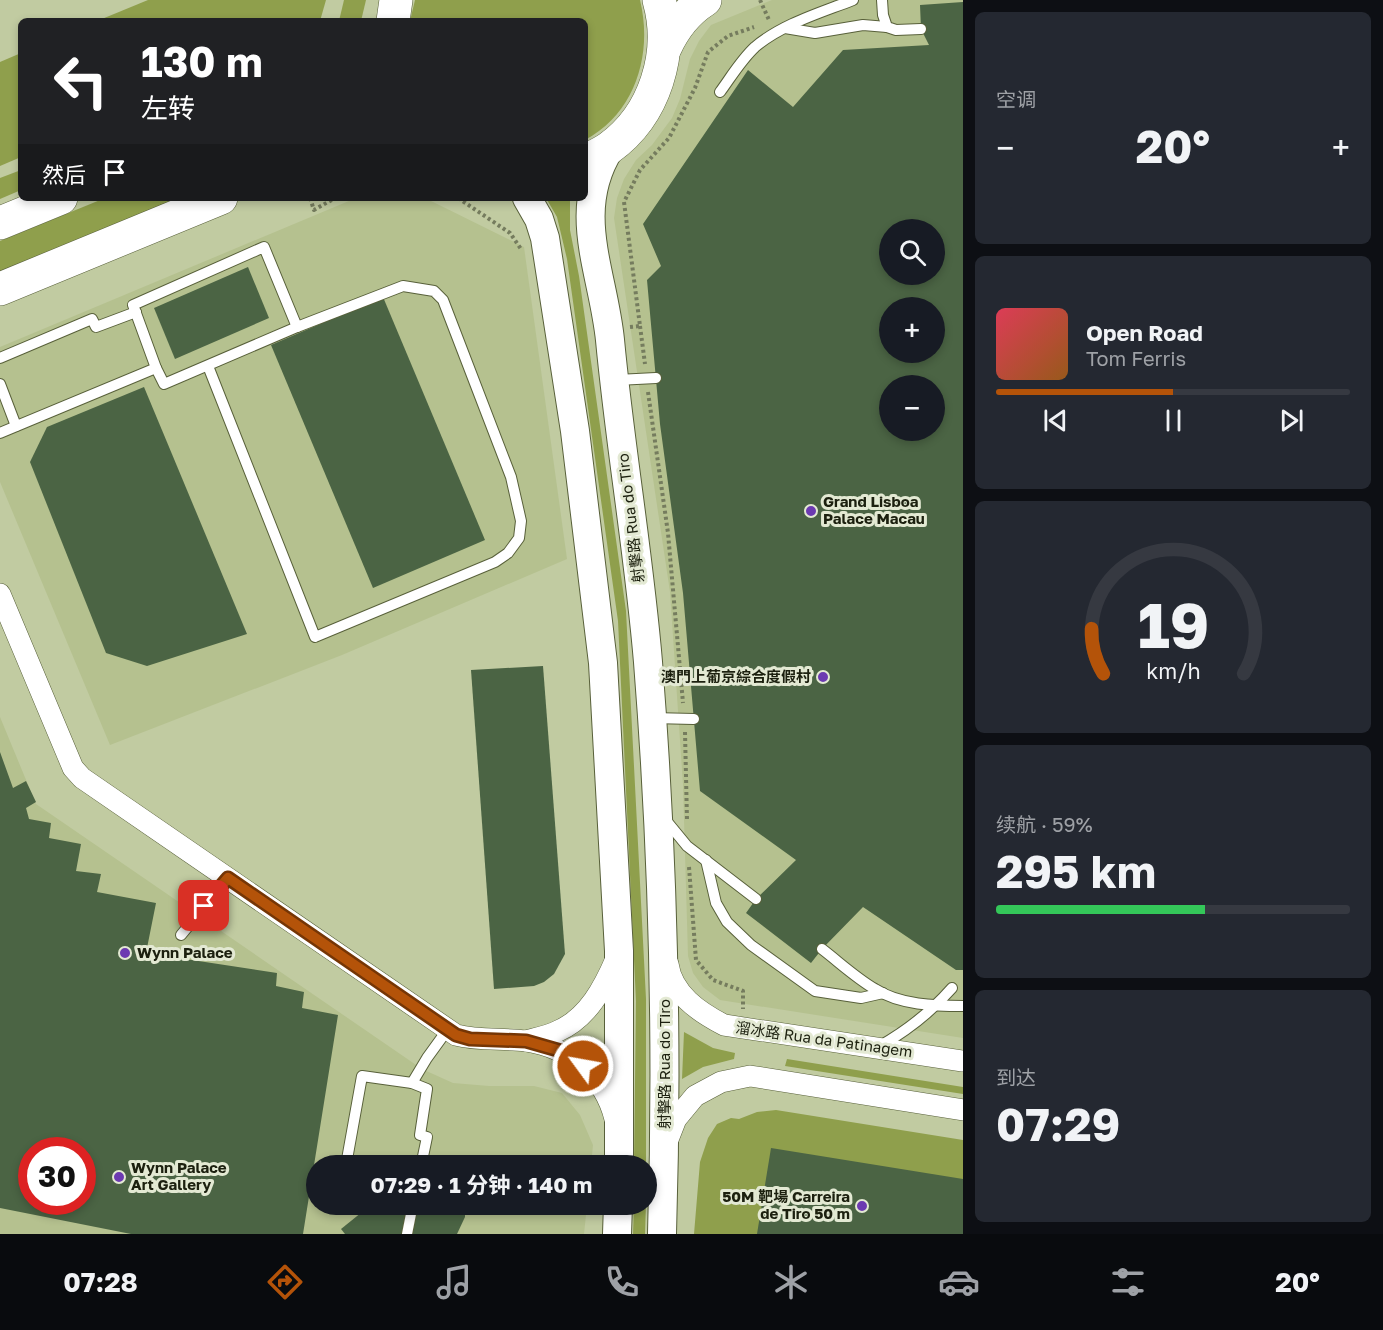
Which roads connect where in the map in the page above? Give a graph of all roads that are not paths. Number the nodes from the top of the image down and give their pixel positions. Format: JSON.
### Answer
{"nodes":[{"id":1,"x":396,"y":0,"type":"edge"},
{"id":2,"x":659,"y":0,"type":"edge"},
{"id":3,"x":705,"y":0,"type":"edge"},
{"id":4,"x":853,"y":0,"type":"edge"},
{"id":5,"x":882,"y":0,"type":"edge"},
{"id":6,"x":393,"y":18,"type":"edge"},
{"id":7,"x":887,"y":27,"type":"junction"},
{"id":8,"x":784,"y":28,"type":"junction"},
{"id":9,"x":921,"y":29,"type":"dead end"},
{"id":10,"x":665,"y":48,"type":"junction"},
{"id":11,"x":720,"y":92,"type":"dead end"},
{"id":12,"x":597,"y":154,"type":"edge"},
{"id":13,"x":54,"y":201,"type":"edge"},
{"id":14,"x":214,"y":201,"type":"edge"},
{"id":15,"x":529,"y":201,"type":"edge"},
{"id":16,"x":0,"y":223,"type":"edge"},
{"id":17,"x":0,"y":290,"type":"edge"},
{"id":18,"x":136,"y":312,"type":"junction"},
{"id":19,"x":297,"y":327,"type":"junction"},
{"id":20,"x":0,"y":358,"type":"edge"},
{"id":21,"x":208,"y":366,"type":"junction"},
{"id":22,"x":156,"y":368,"type":"junction"},
{"id":23,"x":651,"y":379,"type":"road end"},
{"id":24,"x":613,"y":380,"type":"junction"},
{"id":25,"x":0,"y":384,"type":"edge"},
{"id":26,"x":16,"y":426,"type":"junction"},
{"id":27,"x":0,"y":433,"type":"edge"},
{"id":28,"x":0,"y":594,"type":"edge"},
{"id":29,"x":7,"y":624,"type":"edge"},
{"id":30,"x":651,"y":718,"type":"junction"},
{"id":31,"x":689,"y":719,"type":"road end"},
{"id":32,"x":655,"y":795,"type":"junction"},
{"id":33,"x":706,"y":860,"type":"junction"},
{"id":34,"x":228,"y":878,"type":"junction"},
{"id":35,"x":661,"y":894,"type":"junction"},
{"id":36,"x":616,"y":898,"type":"junction"},
{"id":37,"x":756,"y":899,"type":"dead end"},
{"id":38,"x":181,"y":935,"type":"dead end"},
{"id":39,"x":664,"y":939,"type":"junction"},
{"id":40,"x":822,"y":949,"type":"dead end"},
{"id":41,"x":619,"y":951,"type":"junction"},
{"id":42,"x":952,"y":988,"type":"dead end"},
{"id":43,"x":883,"y":993,"type":"junction"},
{"id":44,"x":936,"y":1006,"type":"junction"},
{"id":45,"x":963,"y":1006,"type":"edge"},
{"id":46,"x":448,"y":1029,"type":"junction"},
{"id":47,"x":526,"y":1041,"type":"junction"},
{"id":48,"x":877,"y":1047,"type":"junction"},
{"id":49,"x":963,"y":1061,"type":"edge"},
{"id":50,"x":412,"y":1083,"type":"junction"},
{"id":51,"x":963,"y":1110,"type":"edge"},
{"id":52,"x":620,"y":1137,"type":"junction"},
{"id":53,"x":665,"y":1147,"type":"junction"},
{"id":54,"x":348,"y":1155,"type":"edge"},
{"id":55,"x":423,"y":1155,"type":"edge"},
{"id":56,"x":619,"y":1155,"type":"edge"},
{"id":57,"x":411,"y":1215,"type":"edge"},
{"id":58,"x":618,"y":1215,"type":"edge"},
{"id":59,"x":407,"y":1234,"type":"edge"},
{"id":60,"x":617,"y":1234,"type":"edge"},
{"id":61,"x":662,"y":1234,"type":"edge"}],
"edges":[{"from":1,"to":6,"type":"main road"},
{"from":2,"to":10,"type":"main road"},
{"from":3,"to":10,"type":"main road"},
{"from":4,"to":8,"type":"lane"},
{"from":5,"to":7,"type":"lane"},
{"from":7,"to":8,"type":"lane"},
{"from":7,"to":9,"type":"lane"},
{"from":8,"to":11,"type":"lane"},
{"from":10,"to":12,"type":"main road"},
{"from":12,"to":24,"type":"street","name":"射擊路 Rua do Tiro"},
{"from":13,"to":16,"type":"main road"},
{"from":14,"to":17,"type":"main road"},
{"from":15,"to":36,"type":"street"},
{"from":18,"to":19,"type":"lane"},
{"from":18,"to":20,"type":"lane"},
{"from":18,"to":22,"type":"lane"},
{"from":19,"to":21,"type":"lane"},
{"from":19,"to":21,"type":"lane"},
{"from":21,"to":22,"type":"lane"},
{"from":22,"to":26,"type":"lane"},
{"from":23,"to":24,"type":"lane"},
{"from":24,"to":30,"type":"street","name":"射擊路 Rua do Tiro"},
{"from":25,"to":26,"type":"lane"},
{"from":26,"to":27,"type":"lane"},
{"from":28,"to":29,"type":"street"},
{"from":29,"to":34,"type":"street"},
{"from":30,"to":31,"type":"lane"},
{"from":30,"to":32,"type":"street","name":"射擊路 Rua do Tiro"},
{"from":32,"to":33,"type":"lane"},
{"from":32,"to":35,"type":"street","name":"射擊路 Rua do Tiro"},
{"from":33,"to":37,"type":"lane"},
{"from":33,"to":43,"type":"lane"},
{"from":34,"to":38,"type":"lane"},
{"from":34,"to":46,"type":"street"},
{"from":35,"to":36,"type":"street"},
{"from":35,"to":39,"type":"street","name":"射擊路 Rua do Tiro"},
{"from":36,"to":41,"type":"street"},
{"from":39,"to":48,"type":"street","name":"溜冰路 Rua da Patinagem"},
{"from":39,"to":53,"type":"street","name":"射擊路 Rua do Tiro"},
{"from":40,"to":43,"type":"lane"},
{"from":41,"to":47,"type":"street"},
{"from":41,"to":52,"type":"street"},
{"from":42,"to":44,"type":"lane"},
{"from":43,"to":44,"type":"lane"},
{"from":44,"to":45,"type":"lane"},
{"from":44,"to":48,"type":"lane"},
{"from":46,"to":47,"type":"street"},
{"from":46,"to":50,"type":"lane"},
{"from":47,"to":52,"type":"street"},
{"from":48,"to":49,"type":"street","name":"溜冰路 Rua da Patinagem"},
{"from":50,"to":54,"type":"lane"},
{"from":50,"to":55,"type":"lane"},
{"from":51,"to":53,"type":"street"},
{"from":52,"to":56,"type":"street"},
{"from":53,"to":61,"type":"street","name":"射擊路 Rua do Tiro"},
{"from":57,"to":59,"type":"lane"},
{"from":58,"to":60,"type":"street"}]}
